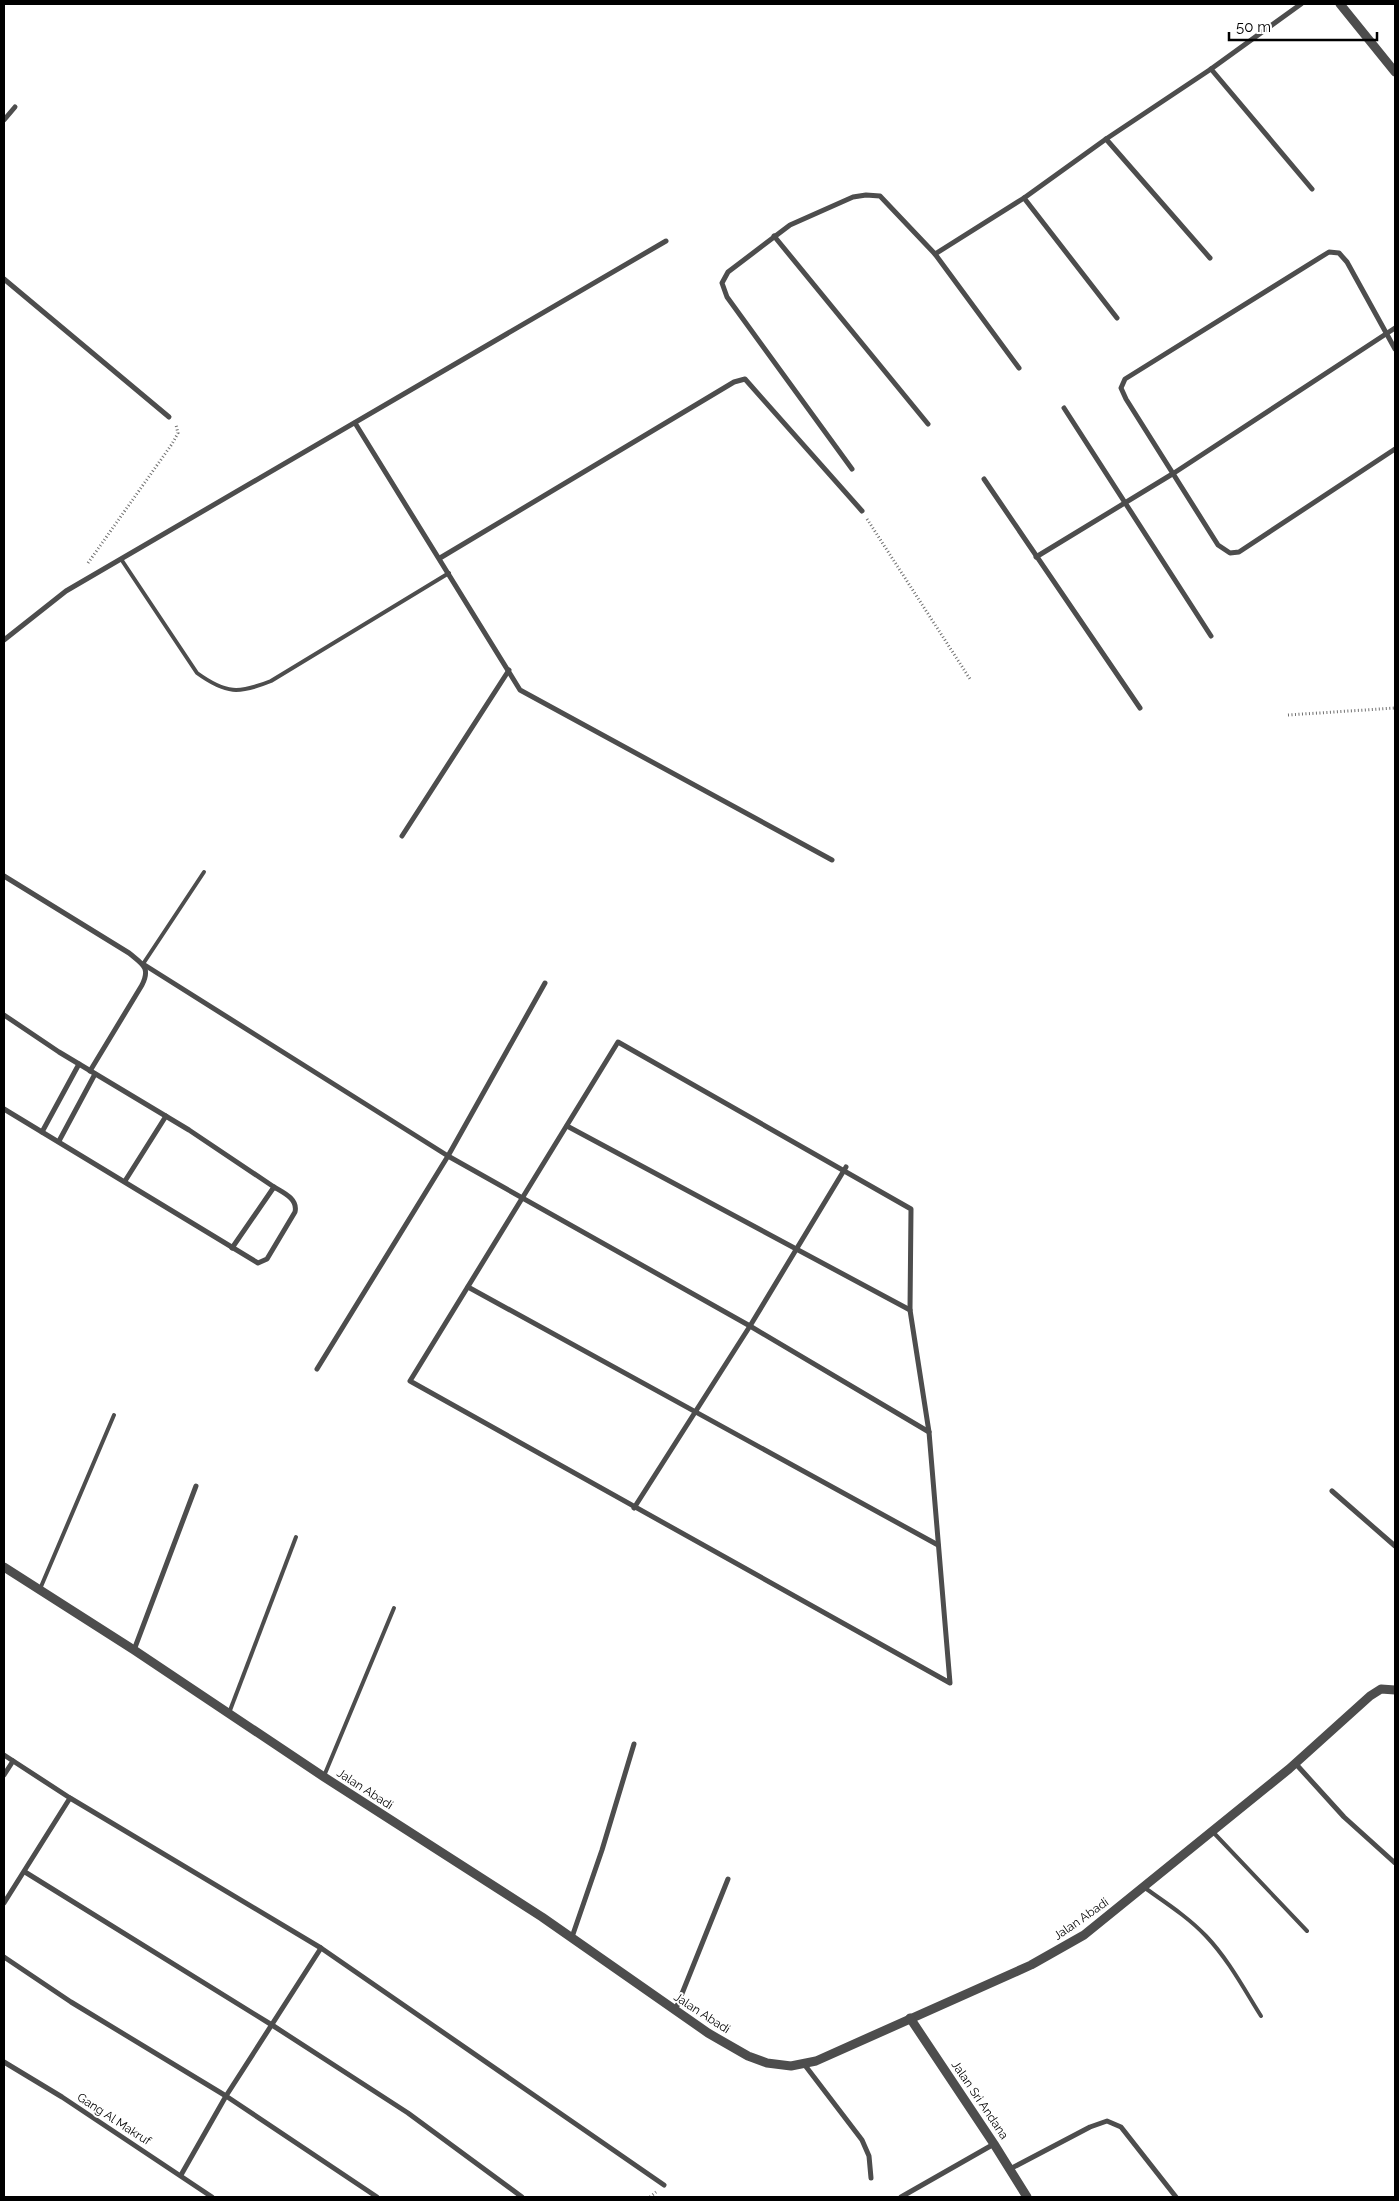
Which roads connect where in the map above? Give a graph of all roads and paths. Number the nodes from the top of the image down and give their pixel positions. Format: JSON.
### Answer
{"nodes":[{"id":1,"x":1301,"y":4,"type":"edge"},
{"id":2,"x":1340,"y":4,"type":"edge"},
{"id":3,"x":1211,"y":69,"type":"junction"},
{"id":4,"x":1395,"y":72,"type":"edge"},
{"id":5,"x":15,"y":107,"type":"dead end"},
{"id":6,"x":4,"y":120,"type":"edge"},
{"id":7,"x":1106,"y":139,"type":"junction"},
{"id":8,"x":1312,"y":189,"type":"dead end"},
{"id":9,"x":1024,"y":198,"type":"junction"},
{"id":10,"x":774,"y":236,"type":"junction"},
{"id":11,"x":666,"y":241,"type":"dead end"},
{"id":12,"x":935,"y":254,"type":"junction"},
{"id":13,"x":1210,"y":258,"type":"dead end"},
{"id":14,"x":4,"y":279,"type":"edge"},
{"id":15,"x":1117,"y":318,"type":"dead end"},
{"id":16,"x":1395,"y":328,"type":"edge"},
{"id":17,"x":1386,"y":334,"type":"junction"},
{"id":18,"x":1395,"y":349,"type":"edge"},
{"id":19,"x":1019,"y":368,"type":"dead end"},
{"id":20,"x":1064,"y":408,"type":"dead end"},
{"id":21,"x":169,"y":417,"type":"joint"},
{"id":22,"x":355,"y":423,"type":"junction"},
{"id":23,"x":928,"y":424,"type":"dead end"},
{"id":24,"x":1395,"y":448,"type":"edge"},
{"id":25,"x":852,"y":469,"type":"dead end"},
{"id":26,"x":1174,"y":473,"type":"junction"},
{"id":27,"x":984,"y":480,"type":"dead end"},
{"id":28,"x":1126,"y":504,"type":"junction"},
{"id":29,"x":862,"y":511,"type":"joint"},
{"id":30,"x":1036,"y":557,"type":"junction"},
{"id":31,"x":440,"y":558,"type":"junction"},
{"id":32,"x":121,"y":559,"type":"junction"},
{"id":33,"x":82,"y":570,"type":"dead end"},
{"id":34,"x":449,"y":573,"type":"junction"},
{"id":35,"x":1212,"y":636,"type":"dead end"},
{"id":36,"x":4,"y":640,"type":"edge"},
{"id":37,"x":509,"y":670,"type":"junction"},
{"id":38,"x":970,"y":679,"type":"dead end"},
{"id":39,"x":1140,"y":708,"type":"dead end"},
{"id":40,"x":1395,"y":708,"type":"edge"},
{"id":41,"x":1288,"y":715,"type":"dead end"},
{"id":42,"x":402,"y":836,"type":"dead end"},
{"id":43,"x":832,"y":860,"type":"dead end"},
{"id":44,"x":204,"y":872,"type":"dead end"},
{"id":45,"x":4,"y":876,"type":"edge"},
{"id":46,"x":143,"y":964,"type":"junction"},
{"id":47,"x":546,"y":983,"type":"dead end"},
{"id":48,"x":4,"y":1015,"type":"edge"},
{"id":49,"x":79,"y":1064,"type":"junction"},
{"id":50,"x":93,"y":1072,"type":"junction"},
{"id":51,"x":4,"y":1109,"type":"edge"},
{"id":52,"x":166,"y":1116,"type":"junction"},
{"id":53,"x":567,"y":1126,"type":"junction"},
{"id":54,"x":42,"y":1132,"type":"junction"},
{"id":55,"x":59,"y":1141,"type":"junction"},
{"id":56,"x":448,"y":1156,"type":"junction"},
{"id":57,"x":845,"y":1168,"type":"junction"},
{"id":58,"x":125,"y":1181,"type":"junction"},
{"id":59,"x":274,"y":1187,"type":"junction"},
{"id":60,"x":523,"y":1197,"type":"junction"},
{"id":61,"x":232,"y":1248,"type":"junction"},
{"id":62,"x":796,"y":1250,"type":"junction"},
{"id":63,"x":468,"y":1287,"type":"junction"},
{"id":64,"x":910,"y":1310,"type":"junction"},
{"id":65,"x":750,"y":1326,"type":"junction"},
{"id":66,"x":317,"y":1369,"type":"dead end"},
{"id":67,"x":696,"y":1411,"type":"junction"},
{"id":68,"x":114,"y":1415,"type":"dead end"},
{"id":69,"x":929,"y":1432,"type":"junction"},
{"id":70,"x":196,"y":1486,"type":"dead end"},
{"id":71,"x":1332,"y":1492,"type":"dead end"},
{"id":72,"x":634,"y":1508,"type":"junction"},
{"id":73,"x":296,"y":1537,"type":"dead end"},
{"id":74,"x":938,"y":1545,"type":"junction"},
{"id":75,"x":1395,"y":1546,"type":"edge"},
{"id":76,"x":4,"y":1567,"type":"edge"},
{"id":77,"x":40,"y":1589,"type":"junction"},
{"id":78,"x":394,"y":1608,"type":"dead end"},
{"id":79,"x":134,"y":1650,"type":"junction"},
{"id":80,"x":1395,"y":1690,"type":"edge"},
{"id":81,"x":229,"y":1713,"type":"junction"},
{"id":82,"x":634,"y":1744,"type":"dead end"},
{"id":83,"x":4,"y":1756,"type":"edge"},
{"id":84,"x":13,"y":1761,"type":"junction"},
{"id":85,"x":1295,"y":1763,"type":"junction"},
{"id":86,"x":4,"y":1775,"type":"edge"},
{"id":87,"x":324,"y":1777,"type":"junction"},
{"id":88,"x":70,"y":1798,"type":"junction"},
{"id":89,"x":1212,"y":1831,"type":"junction"},
{"id":90,"x":1395,"y":1863,"type":"edge"},
{"id":91,"x":25,"y":1872,"type":"junction"},
{"id":92,"x":728,"y":1879,"type":"dead end"},
{"id":93,"x":1144,"y":1887,"type":"junction"},
{"id":94,"x":4,"y":1903,"type":"edge"},
{"id":95,"x":1307,"y":1931,"type":"dead end"},
{"id":96,"x":572,"y":1937,"type":"junction"},
{"id":97,"x":321,"y":1948,"type":"junction"},
{"id":98,"x":4,"y":1956,"type":"edge"},
{"id":99,"x":675,"y":2011,"type":"junction"},
{"id":100,"x":1261,"y":2016,"type":"dead end"},
{"id":101,"x":910,"y":2018,"type":"junction"},
{"id":102,"x":272,"y":2024,"type":"junction"},
{"id":103,"x":4,"y":2062,"type":"edge"},
{"id":104,"x":804,"y":2064,"type":"junction"},
{"id":105,"x":226,"y":2096,"type":"junction"},
{"id":106,"x":994,"y":2144,"type":"junction"},
{"id":107,"x":1010,"y":2169,"type":"junction"},
{"id":108,"x":181,"y":2175,"type":"junction"},
{"id":109,"x":871,"y":2178,"type":"dead end"},
{"id":110,"x":664,"y":2185,"type":"dead end"},
{"id":111,"x":212,"y":2197,"type":"edge"},
{"id":112,"x":377,"y":2197,"type":"edge"},
{"id":113,"x":522,"y":2197,"type":"edge"},
{"id":114,"x":901,"y":2197,"type":"edge"},
{"id":115,"x":1027,"y":2197,"type":"edge"},
{"id":116,"x":1176,"y":2197,"type":"edge"}],
"edges":[{"from":1,"to":3,"type":"street"},
{"from":2,"to":4,"type":"street"},
{"from":3,"to":7,"type":"street"},
{"from":3,"to":8,"type":"street"},
{"from":5,"to":6,"type":"street"},
{"from":7,"to":9,"type":"street"},
{"from":7,"to":13,"type":"street"},
{"from":9,"to":12,"type":"street"},
{"from":9,"to":15,"type":"street"},
{"from":10,"to":12,"type":"street"},
{"from":10,"to":23,"type":"street"},
{"from":10,"to":25,"type":"street"},
{"from":11,"to":22,"type":"street"},
{"from":12,"to":19,"type":"street"},
{"from":14,"to":21,"type":"street"},
{"from":16,"to":17,"type":"street"},
{"from":17,"to":18,"type":"street"},
{"from":17,"to":26,"type":"street"},
{"from":17,"to":26,"type":"street"},
{"from":20,"to":28,"type":"street"},
{"from":21,"to":33,"type":"path"},
{"from":22,"to":31,"type":"street"},
{"from":22,"to":32,"type":"street"},
{"from":24,"to":26,"type":"street"},
{"from":26,"to":28,"type":"street"},
{"from":27,"to":30,"type":"street"},
{"from":28,"to":30,"type":"street"},
{"from":28,"to":35,"type":"street"},
{"from":29,"to":31,"type":"street"},
{"from":29,"to":38,"type":"path"},
{"from":30,"to":39,"type":"street"},
{"from":31,"to":34,"type":"street"},
{"from":32,"to":34,"type":"lane"},
{"from":32,"to":36,"type":"street"},
{"from":34,"to":37,"type":"street"},
{"from":37,"to":42,"type":"street"},
{"from":37,"to":43,"type":"street"},
{"from":40,"to":41,"type":"path"},
{"from":44,"to":46,"type":"lane"},
{"from":45,"to":46,"type":"street"},
{"from":46,"to":50,"type":"street"},
{"from":46,"to":56,"type":"street"},
{"from":47,"to":56,"type":"street"},
{"from":48,"to":49,"type":"street"},
{"from":49,"to":50,"type":"street"},
{"from":49,"to":54,"type":"street"},
{"from":50,"to":52,"type":"street"},
{"from":50,"to":55,"type":"street"},
{"from":51,"to":54,"type":"street"},
{"from":52,"to":58,"type":"street"},
{"from":52,"to":59,"type":"street"},
{"from":53,"to":57,"type":"street"},
{"from":53,"to":60,"type":"street"},
{"from":53,"to":62,"type":"street"},
{"from":54,"to":55,"type":"street"},
{"from":55,"to":58,"type":"street"},
{"from":56,"to":60,"type":"street"},
{"from":56,"to":66,"type":"street"},
{"from":57,"to":62,"type":"street"},
{"from":57,"to":64,"type":"street"},
{"from":58,"to":61,"type":"street"},
{"from":59,"to":61,"type":"street"},
{"from":59,"to":61,"type":"street"},
{"from":60,"to":63,"type":"street"},
{"from":60,"to":65,"type":"street"},
{"from":62,"to":64,"type":"street"},
{"from":62,"to":65,"type":"street"},
{"from":63,"to":67,"type":"street"},
{"from":63,"to":72,"type":"street"},
{"from":64,"to":69,"type":"street"},
{"from":65,"to":67,"type":"street"},
{"from":65,"to":69,"type":"street"},
{"from":67,"to":72,"type":"street"},
{"from":67,"to":74,"type":"street"},
{"from":68,"to":77,"type":"lane"},
{"from":69,"to":74,"type":"street"},
{"from":70,"to":79,"type":"street"},
{"from":71,"to":75,"type":"street"},
{"from":72,"to":74,"type":"street"},
{"from":73,"to":81,"type":"lane"},
{"from":76,"to":77,"type":"street","name":"Jalan Abadi"},
{"from":77,"to":79,"type":"street","name":"Jalan Abadi"},
{"from":78,"to":87,"type":"lane"},
{"from":79,"to":81,"type":"street","name":"Jalan Abadi"},
{"from":80,"to":85,"type":"street","name":"Jalan Abadi"},
{"from":81,"to":87,"type":"street","name":"Jalan Abadi"},
{"from":82,"to":96,"type":"street"},
{"from":83,"to":84,"type":"street"},
{"from":84,"to":86,"type":"street"},
{"from":84,"to":88,"type":"street"},
{"from":85,"to":89,"type":"street","name":"Jalan Abadi"},
{"from":85,"to":90,"type":"street"},
{"from":87,"to":96,"type":"street","name":"Jalan Abadi"},
{"from":88,"to":91,"type":"street"},
{"from":88,"to":97,"type":"street"},
{"from":89,"to":93,"type":"street","name":"Jalan Abadi"},
{"from":89,"to":95,"type":"lane"},
{"from":91,"to":94,"type":"street"},
{"from":91,"to":102,"type":"street"},
{"from":92,"to":99,"type":"street"},
{"from":93,"to":100,"type":"lane"},
{"from":93,"to":101,"type":"street","name":"Jalan Abadi"},
{"from":96,"to":99,"type":"street","name":"Jalan Abadi"},
{"from":97,"to":102,"type":"street"},
{"from":97,"to":110,"type":"street"},
{"from":98,"to":105,"type":"street"},
{"from":99,"to":104,"type":"street","name":"Jalan Abadi"},
{"from":101,"to":104,"type":"street","name":"Jalan Abadi"},
{"from":101,"to":106,"type":"street","name":"Jalan Sri Andana"},
{"from":102,"to":105,"type":"street"},
{"from":102,"to":113,"type":"street"},
{"from":103,"to":108,"type":"street","name":"Gang Al Makruf"},
{"from":104,"to":109,"type":"street"},
{"from":105,"to":108,"type":"street"},
{"from":105,"to":112,"type":"street"},
{"from":106,"to":107,"type":"street","name":"Jalan Sri Andana"},
{"from":106,"to":114,"type":"street"},
{"from":107,"to":115,"type":"street","name":"Jalan Sri Andana"},
{"from":107,"to":116,"type":"street"},
{"from":108,"to":111,"type":"street","name":"Gang Al Makruf"}]}
